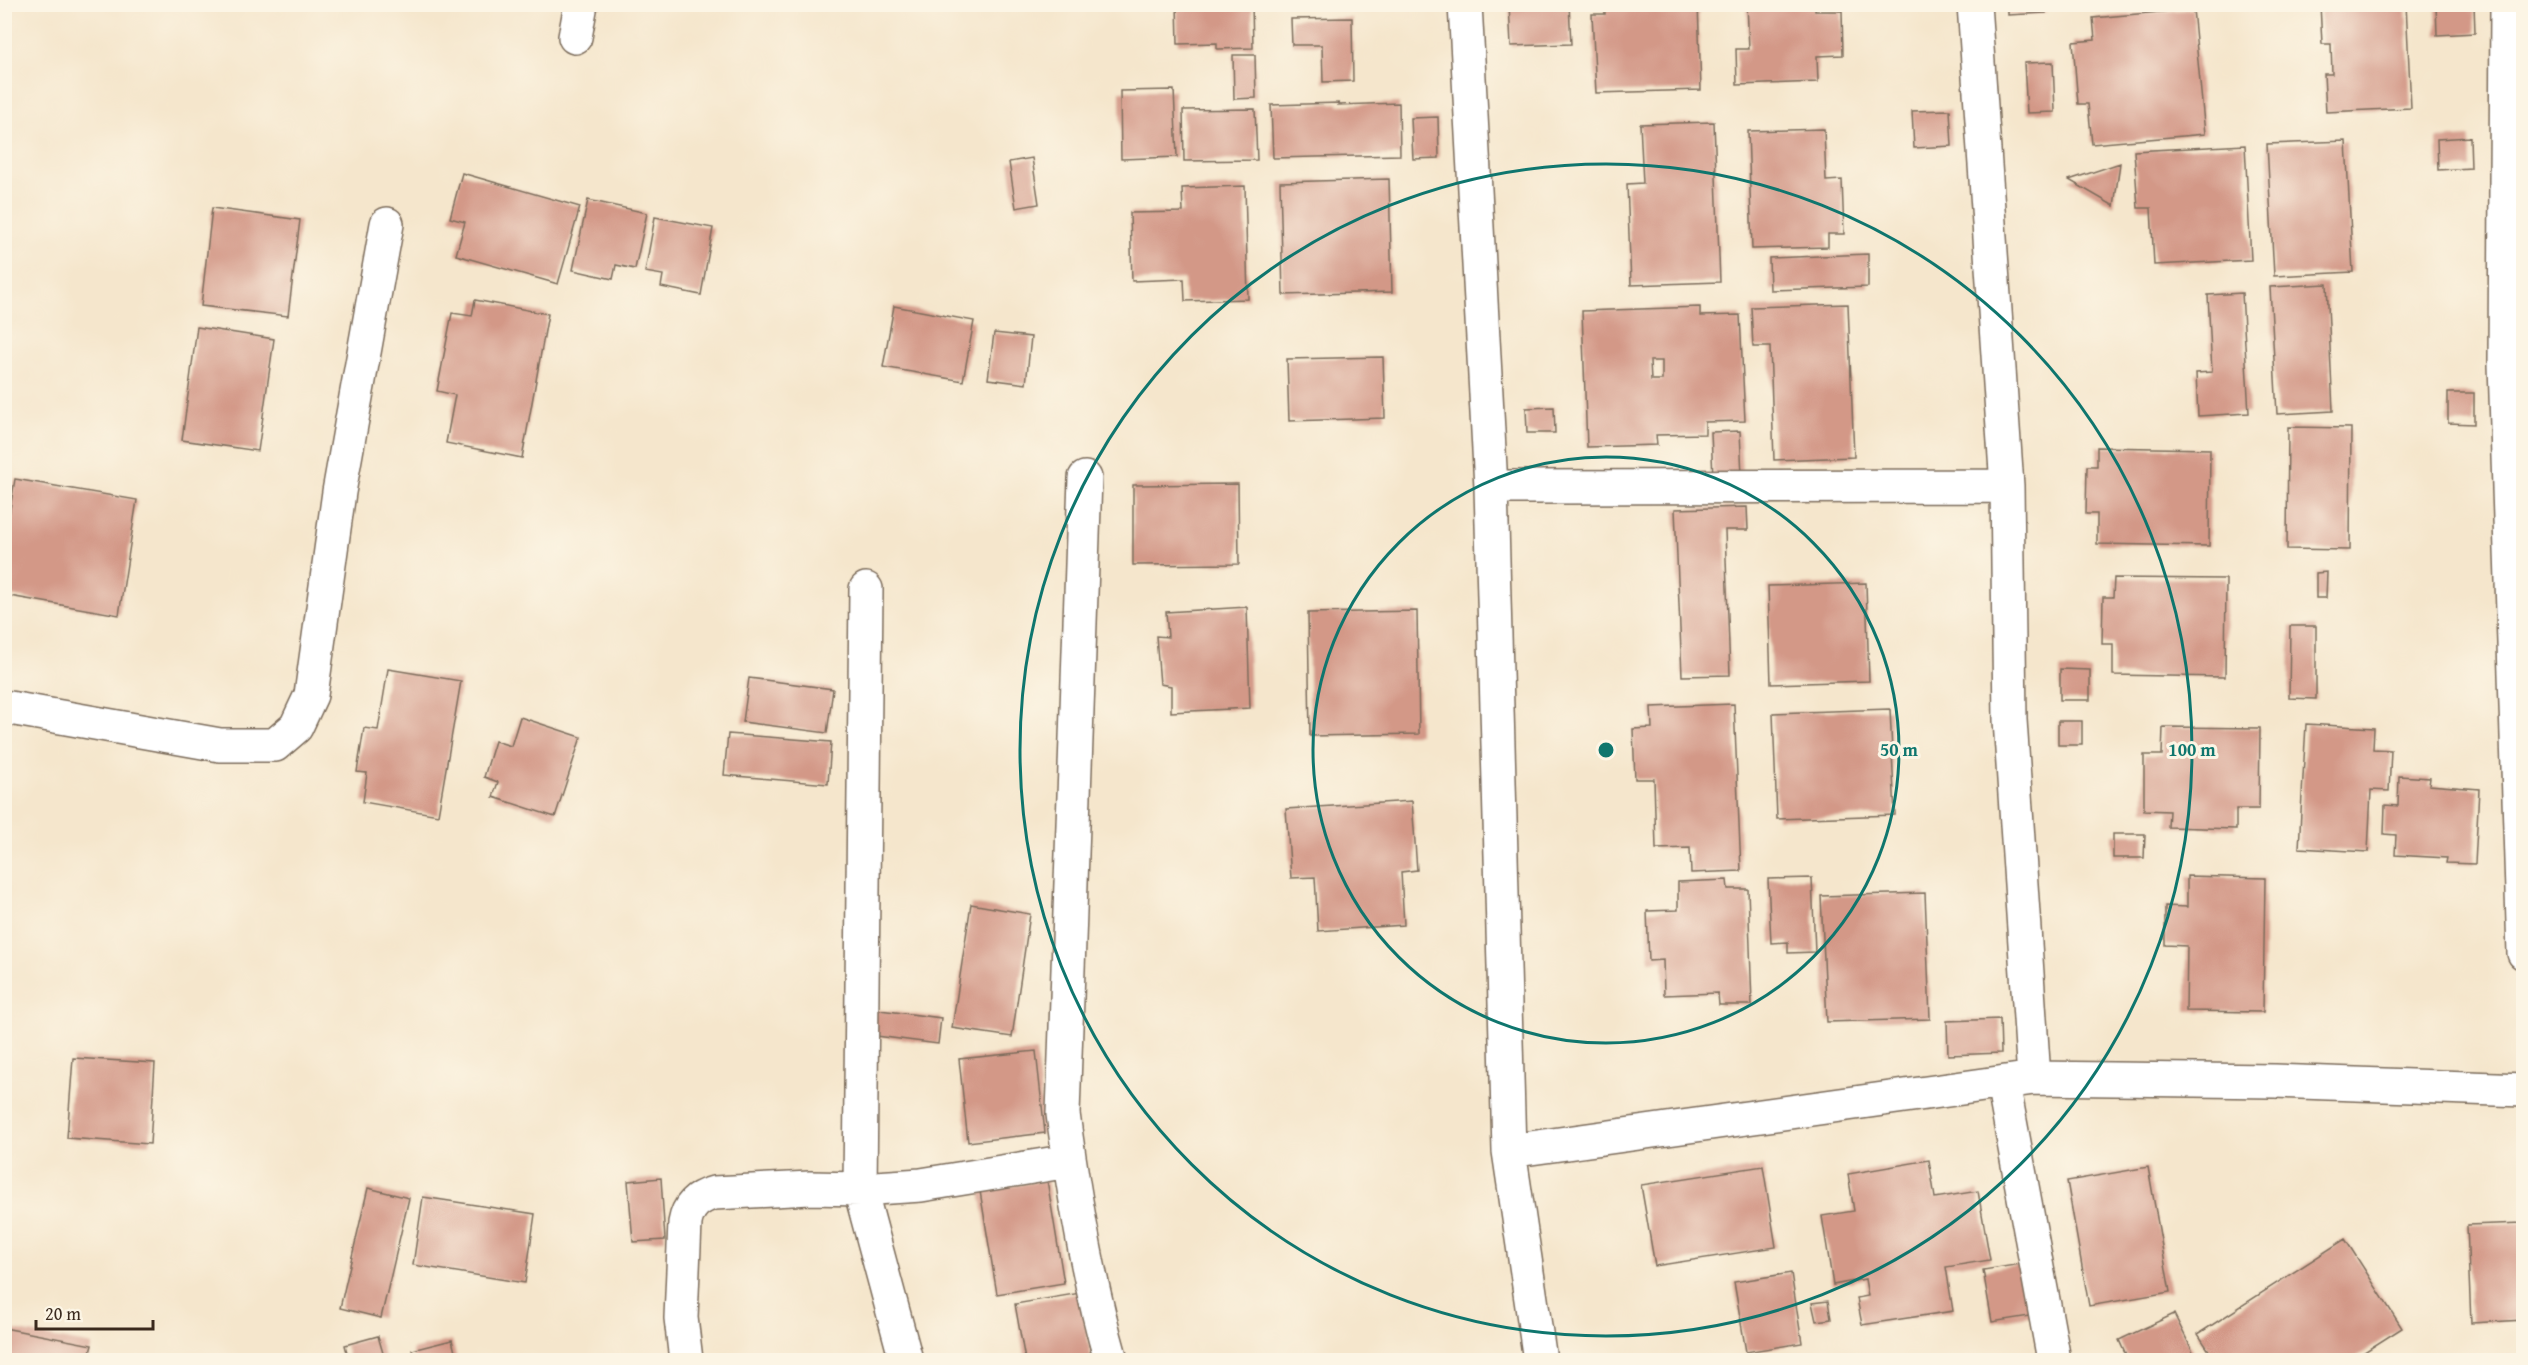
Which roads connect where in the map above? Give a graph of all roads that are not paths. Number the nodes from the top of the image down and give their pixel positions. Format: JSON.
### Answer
{"nodes":[{"id":1,"x":581,"y":4,"type":"edge"},
{"id":2,"x":1465,"y":4,"type":"edge"},
{"id":3,"x":1974,"y":4,"type":"edge"},
{"id":4,"x":2507,"y":4,"type":"edge"},
{"id":5,"x":575,"y":37,"type":"dead end"},
{"id":6,"x":387,"y":224,"type":"dead end"},
{"id":7,"x":1085,"y":478,"type":"dead end"},
{"id":8,"x":2007,"y":486,"type":"junction"},
{"id":9,"x":1491,"y":487,"type":"junction"},
{"id":10,"x":866,"y":589,"type":"dead end"},
{"id":11,"x":4,"y":707,"type":"edge"},
{"id":12,"x":2523,"y":953,"type":"edge"},
{"id":13,"x":2018,"y":1080,"type":"junction"},
{"id":14,"x":2523,"y":1090,"type":"edge"},
{"id":15,"x":1509,"y":1151,"type":"junction"},
{"id":16,"x":1069,"y":1161,"type":"junction"},
{"id":17,"x":860,"y":1189,"type":"junction"},
{"id":18,"x":686,"y":1360,"type":"edge"},
{"id":19,"x":906,"y":1360,"type":"edge"},
{"id":20,"x":1111,"y":1360,"type":"edge"},
{"id":21,"x":1540,"y":1360,"type":"edge"},
{"id":22,"x":2054,"y":1360,"type":"edge"}],
"edges":[{"from":1,"to":5,"type":"street"},
{"from":2,"to":9,"type":"street"},
{"from":3,"to":8,"type":"street"},
{"from":4,"to":12,"type":"street"},
{"from":6,"to":11,"type":"street"},
{"from":7,"to":16,"type":"street"},
{"from":8,"to":9,"type":"street"},
{"from":8,"to":13,"type":"street"},
{"from":9,"to":15,"type":"street"},
{"from":10,"to":17,"type":"street"},
{"from":13,"to":14,"type":"street"},
{"from":13,"to":15,"type":"street"},
{"from":13,"to":22,"type":"street"},
{"from":15,"to":21,"type":"street"},
{"from":16,"to":17,"type":"street"},
{"from":16,"to":20,"type":"street"},
{"from":17,"to":18,"type":"street"},
{"from":17,"to":19,"type":"street"}]}
